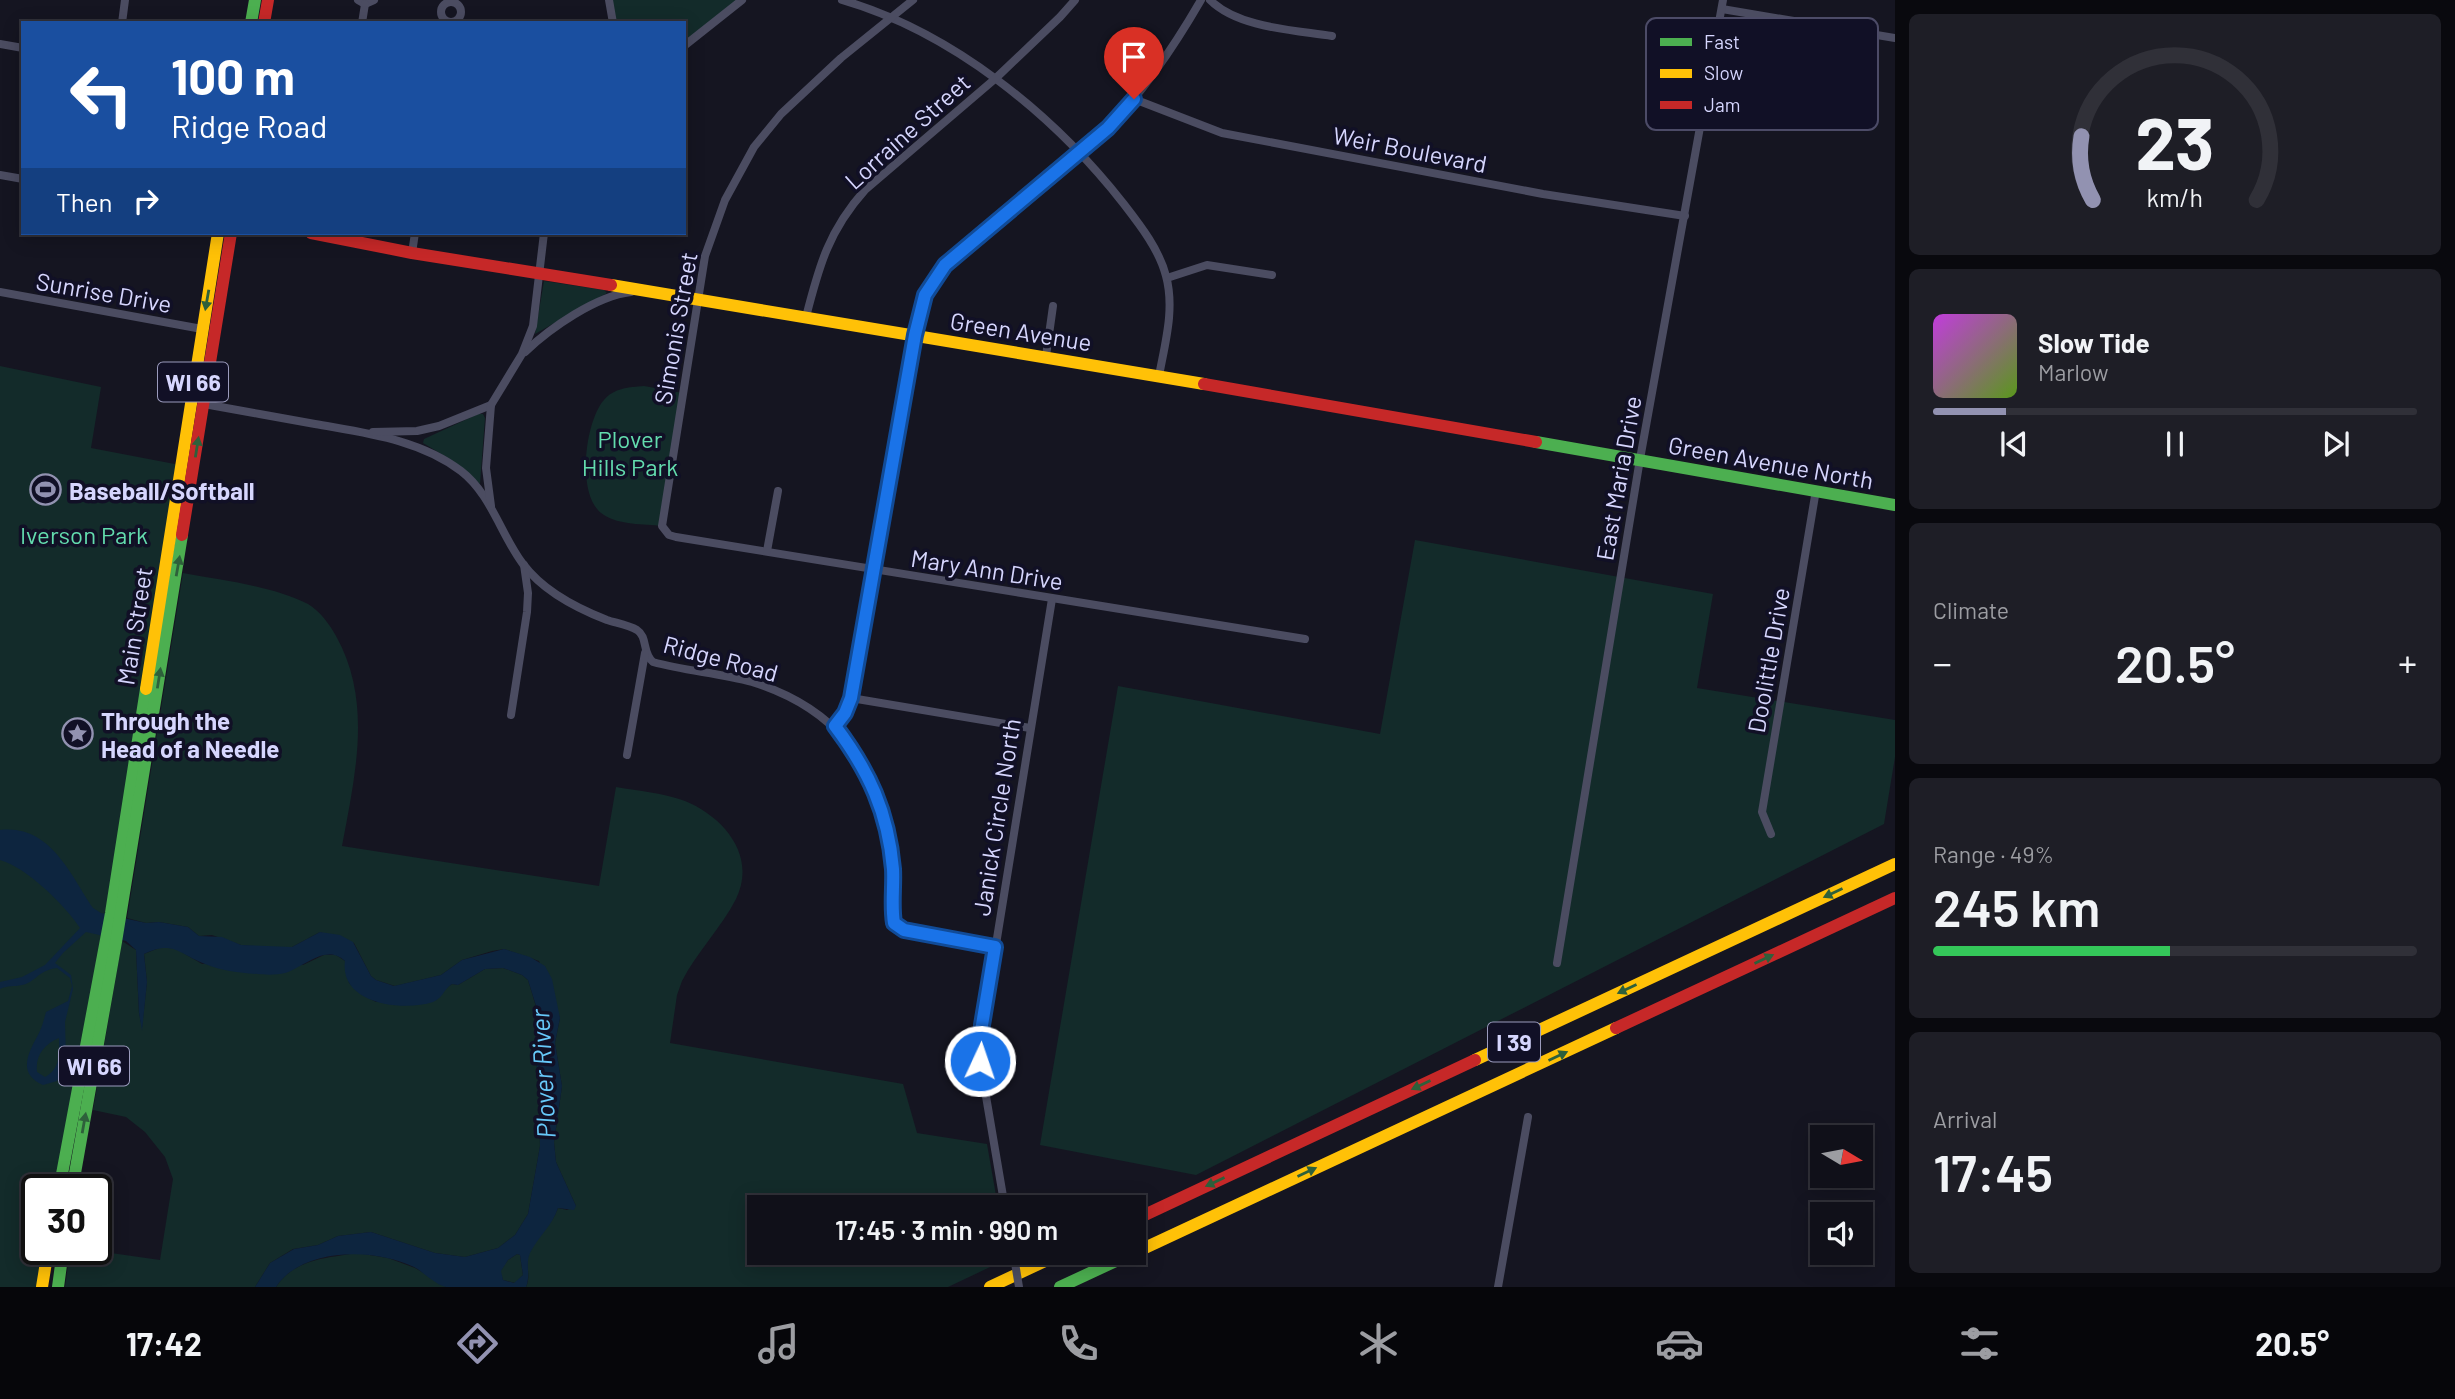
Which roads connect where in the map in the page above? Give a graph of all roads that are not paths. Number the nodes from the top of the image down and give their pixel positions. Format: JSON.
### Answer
{"nodes":[{"id":1,"x":125,"y":0,"type":"edge"},
{"id":2,"x":255,"y":0,"type":"edge"},
{"id":3,"x":268,"y":0,"type":"edge"},
{"id":4,"x":374,"y":0,"type":"edge"},
{"id":5,"x":609,"y":0,"type":"edge"},
{"id":6,"x":742,"y":0,"type":"edge"},
{"id":7,"x":842,"y":0,"type":"edge"},
{"id":8,"x":913,"y":0,"type":"edge"},
{"id":9,"x":1075,"y":0,"type":"edge"},
{"id":10,"x":1200,"y":0,"type":"edge"},
{"id":11,"x":1210,"y":0,"type":"edge"},
{"id":12,"x":362,"y":2,"type":"edge"},
{"id":13,"x":1723,"y":5,"type":"edge"},
{"id":14,"x":892,"y":18,"type":"junction"},
{"id":15,"x":1791,"y":18,"type":"edge"},
{"id":16,"x":122,"y":21,"type":"edge"},
{"id":17,"x":251,"y":21,"type":"edge"},
{"id":18,"x":264,"y":21,"type":"edge"},
{"id":19,"x":362,"y":21,"type":"edge"},
{"id":20,"x":613,"y":21,"type":"edge"},
{"id":21,"x":1332,"y":36,"type":"dead end"},
{"id":22,"x":0,"y":44,"type":"edge"},
{"id":23,"x":686,"y":44,"type":"edge"},
{"id":24,"x":21,"y":48,"type":"edge"},
{"id":25,"x":996,"y":78,"type":"junction"},
{"id":26,"x":1134,"y":99,"type":"junction"},
{"id":27,"x":1700,"y":130,"type":"edge"},
{"id":28,"x":1080,"y":151,"type":"junction"},
{"id":29,"x":0,"y":175,"type":"edge"},
{"id":30,"x":21,"y":179,"type":"edge"},
{"id":31,"x":1685,"y":216,"type":"junction"},
{"id":32,"x":218,"y":235,"type":"edge"},
{"id":33,"x":231,"y":235,"type":"edge"},
{"id":34,"x":331,"y":235,"type":"edge"},
{"id":35,"x":415,"y":235,"type":"edge"},
{"id":36,"x":544,"y":235,"type":"edge"},
{"id":37,"x":412,"y":253,"type":"junction"},
{"id":38,"x":538,"y":274,"type":"junction"},
{"id":39,"x":1272,"y":275,"type":"dead end"},
{"id":40,"x":1167,"y":278,"type":"junction"},
{"id":41,"x":641,"y":291,"type":"junction"},
{"id":42,"x":0,"y":292,"type":"edge"},
{"id":43,"x":699,"y":301,"type":"junction"},
{"id":44,"x":1053,"y":306,"type":"dead end"},
{"id":45,"x":806,"y":317,"type":"junction"},
{"id":46,"x":202,"y":329,"type":"junction"},
{"id":47,"x":915,"y":335,"type":"junction"},
{"id":48,"x":522,"y":354,"type":"junction"},
{"id":49,"x":1046,"y":356,"type":"junction"},
{"id":50,"x":1159,"y":376,"type":"junction"},
{"id":51,"x":204,"y":404,"type":"junction"},
{"id":52,"x":492,"y":405,"type":"junction"},
{"id":53,"x":362,"y":432,"type":"junction"},
{"id":54,"x":1640,"y":459,"type":"junction"},
{"id":55,"x":778,"y":491,"type":"dead end"},
{"id":56,"x":1816,"y":491,"type":"junction"},
{"id":57,"x":1895,"y":502,"type":"edge"},
{"id":58,"x":492,"y":512,"type":"junction"},
{"id":59,"x":664,"y":531,"type":"joint"},
{"id":60,"x":767,"y":551,"type":"junction"},
{"id":61,"x":524,"y":565,"type":"junction"},
{"id":62,"x":874,"y":570,"type":"junction"},
{"id":63,"x":1052,"y":599,"type":"junction"},
{"id":64,"x":1305,"y":639,"type":"dead end"},
{"id":65,"x":645,"y":653,"type":"junction"},
{"id":66,"x":851,"y":698,"type":"junction"},
{"id":67,"x":511,"y":715,"type":"dead end"},
{"id":68,"x":835,"y":726,"type":"junction"},
{"id":69,"x":1030,"y":728,"type":"junction"},
{"id":70,"x":627,"y":755,"type":"dead end"},
{"id":71,"x":1771,"y":834,"type":"dead end"},
{"id":72,"x":1895,"y":864,"type":"edge"},
{"id":73,"x":1895,"y":898,"type":"edge"},
{"id":74,"x":116,"y":914,"type":"junction"},
{"id":75,"x":111,"y":941,"type":"junction"},
{"id":76,"x":995,"y":947,"type":"junction"},
{"id":77,"x":1557,"y":963,"type":"dead end"},
{"id":78,"x":1528,"y":1117,"type":"dead end"},
{"id":79,"x":62,"y":1174,"type":"edge"},
{"id":80,"x":75,"y":1174,"type":"edge"},
{"id":81,"x":1003,"y":1195,"type":"edge"},
{"id":82,"x":1146,"y":1214,"type":"edge"},
{"id":83,"x":1146,"y":1247,"type":"edge"},
{"id":84,"x":46,"y":1265,"type":"edge"},
{"id":85,"x":61,"y":1265,"type":"edge"},
{"id":86,"x":1015,"y":1265,"type":"edge"},
{"id":87,"x":1037,"y":1265,"type":"edge"},
{"id":88,"x":1108,"y":1265,"type":"edge"},
{"id":89,"x":42,"y":1287,"type":"edge"},
{"id":90,"x":58,"y":1287,"type":"edge"},
{"id":91,"x":990,"y":1287,"type":"edge"},
{"id":92,"x":1019,"y":1287,"type":"edge"},
{"id":93,"x":1060,"y":1287,"type":"edge"},
{"id":94,"x":1498,"y":1287,"type":"edge"}],
"edges":[{"from":1,"to":16,"type":"street"},
{"from":2,"to":17,"type":"main road"},
{"from":3,"to":18,"type":"main road"},
{"from":4,"to":12,"type":"street"},
{"from":5,"to":20,"type":"street"},
{"from":6,"to":23,"type":"street"},
{"from":7,"to":14,"type":"street"},
{"from":8,"to":14,"type":"street","name":"Simonis Street"},
{"from":9,"to":25,"type":"street","name":"Lorraine Street"},
{"from":10,"to":26,"type":"street"},
{"from":11,"to":21,"type":"street"},
{"from":12,"to":19,"type":"street"},
{"from":13,"to":15,"type":"street"},
{"from":14,"to":25,"type":"street"},
{"from":14,"to":43,"type":"street","name":"Simonis Street"},
{"from":22,"to":24,"type":"street"},
{"from":25,"to":28,"type":"street"},
{"from":25,"to":45,"type":"street","name":"Lorraine Street"},
{"from":26,"to":28,"type":"street"},
{"from":26,"to":31,"type":"street","name":"Weir Boulevard"},
{"from":27,"to":31,"type":"street","name":"East Maria Drive"},
{"from":28,"to":40,"type":"street"},
{"from":28,"to":47,"type":"street"},
{"from":29,"to":30,"type":"street"},
{"from":31,"to":54,"type":"street","name":"East Maria Drive"},
{"from":32,"to":46,"type":"main road","name":"Main Street","number":"WI 66","one_way":true},
{"from":33,"to":51,"type":"main road","name":"Main Street","number":"WI 66"},
{"from":34,"to":37,"type":"main road","name":"Green Avenue"},
{"from":35,"to":37,"type":"street"},
{"from":36,"to":38,"type":"street"},
{"from":37,"to":38,"type":"main road","name":"Green Avenue"},
{"from":38,"to":41,"type":"main road","name":"Green Avenue"},
{"from":38,"to":48,"type":"street"},
{"from":39,"to":40,"type":"street"},
{"from":40,"to":50,"type":"street"},
{"from":41,"to":43,"type":"main road","name":"Green Avenue"},
{"from":41,"to":48,"type":"street"},
{"from":42,"to":46,"type":"street","name":"Sunrise Drive"},
{"from":43,"to":45,"type":"main road","name":"Green Avenue"},
{"from":43,"to":59,"type":"street","name":"Simonis Street"},
{"from":44,"to":49,"type":"street"},
{"from":45,"to":47,"type":"main road","name":"Green Avenue"},
{"from":46,"to":74,"type":"main road","name":"Main Street","number":"WI 66"},
{"from":47,"to":49,"type":"main road","name":"Green Avenue"},
{"from":47,"to":62,"type":"street"},
{"from":48,"to":52,"type":"street"},
{"from":49,"to":50,"type":"main road","name":"Green Avenue"},
{"from":50,"to":54,"type":"main road","name":"Green Avenue"},
{"from":51,"to":53,"type":"street","name":"Ridge Road"},
{"from":74,"to":51,"type":"main road","name":"Main Street","number":"WI 66","one_way":true},
{"from":52,"to":53,"type":"street"},
{"from":52,"to":58,"type":"street"},
{"from":53,"to":58,"type":"street","name":"Ridge Road"},
{"from":54,"to":56,"type":"main road","name":"Green Avenue North"},
{"from":54,"to":77,"type":"street","name":"East Maria Drive"},
{"from":55,"to":60,"type":"street"},
{"from":56,"to":57,"type":"main road","name":"Green Avenue North"},
{"from":56,"to":71,"type":"street","name":"Doolittle Drive"},
{"from":58,"to":61,"type":"street","name":"Ridge Road"},
{"from":59,"to":60,"type":"street","name":"Mary Ann Drive"},
{"from":60,"to":62,"type":"street","name":"Mary Ann Drive"},
{"from":61,"to":65,"type":"street","name":"Ridge Road"},
{"from":61,"to":67,"type":"street"},
{"from":62,"to":63,"type":"street","name":"Mary Ann Drive"},
{"from":62,"to":66,"type":"street"},
{"from":63,"to":64,"type":"street","name":"Mary Ann Drive"},
{"from":63,"to":69,"type":"street","name":"Janick Circle North"},
{"from":65,"to":68,"type":"street","name":"Ridge Road"},
{"from":65,"to":70,"type":"street"},
{"from":66,"to":68,"type":"street"},
{"from":66,"to":69,"type":"street"},
{"from":68,"to":76,"type":"street","name":"Ridge Road"},
{"from":69,"to":76,"type":"street","name":"Janick Circle North"},
{"from":72,"to":82,"type":"main road","number":"I 39","one_way":true},
{"from":83,"to":73,"type":"main road","number":"I 39","one_way":true},
{"from":74,"to":75,"type":"main road","name":"Main Street","number":"WI 66"},
{"from":75,"to":79,"type":"main road","name":"Main Street","number":"WI 66"},
{"from":80,"to":75,"type":"main road","name":"Main Street","number":"WI 66","one_way":true},
{"from":76,"to":81,"type":"street","name":"Janick Circle North"},
{"from":78,"to":94,"type":"street"},
{"from":84,"to":89,"type":"main road"},
{"from":85,"to":90,"type":"main road"},
{"from":86,"to":92,"type":"street","bridge":true},
{"from":87,"to":91,"type":"main road"},
{"from":88,"to":93,"type":"main road","number":"I 39"}]}
